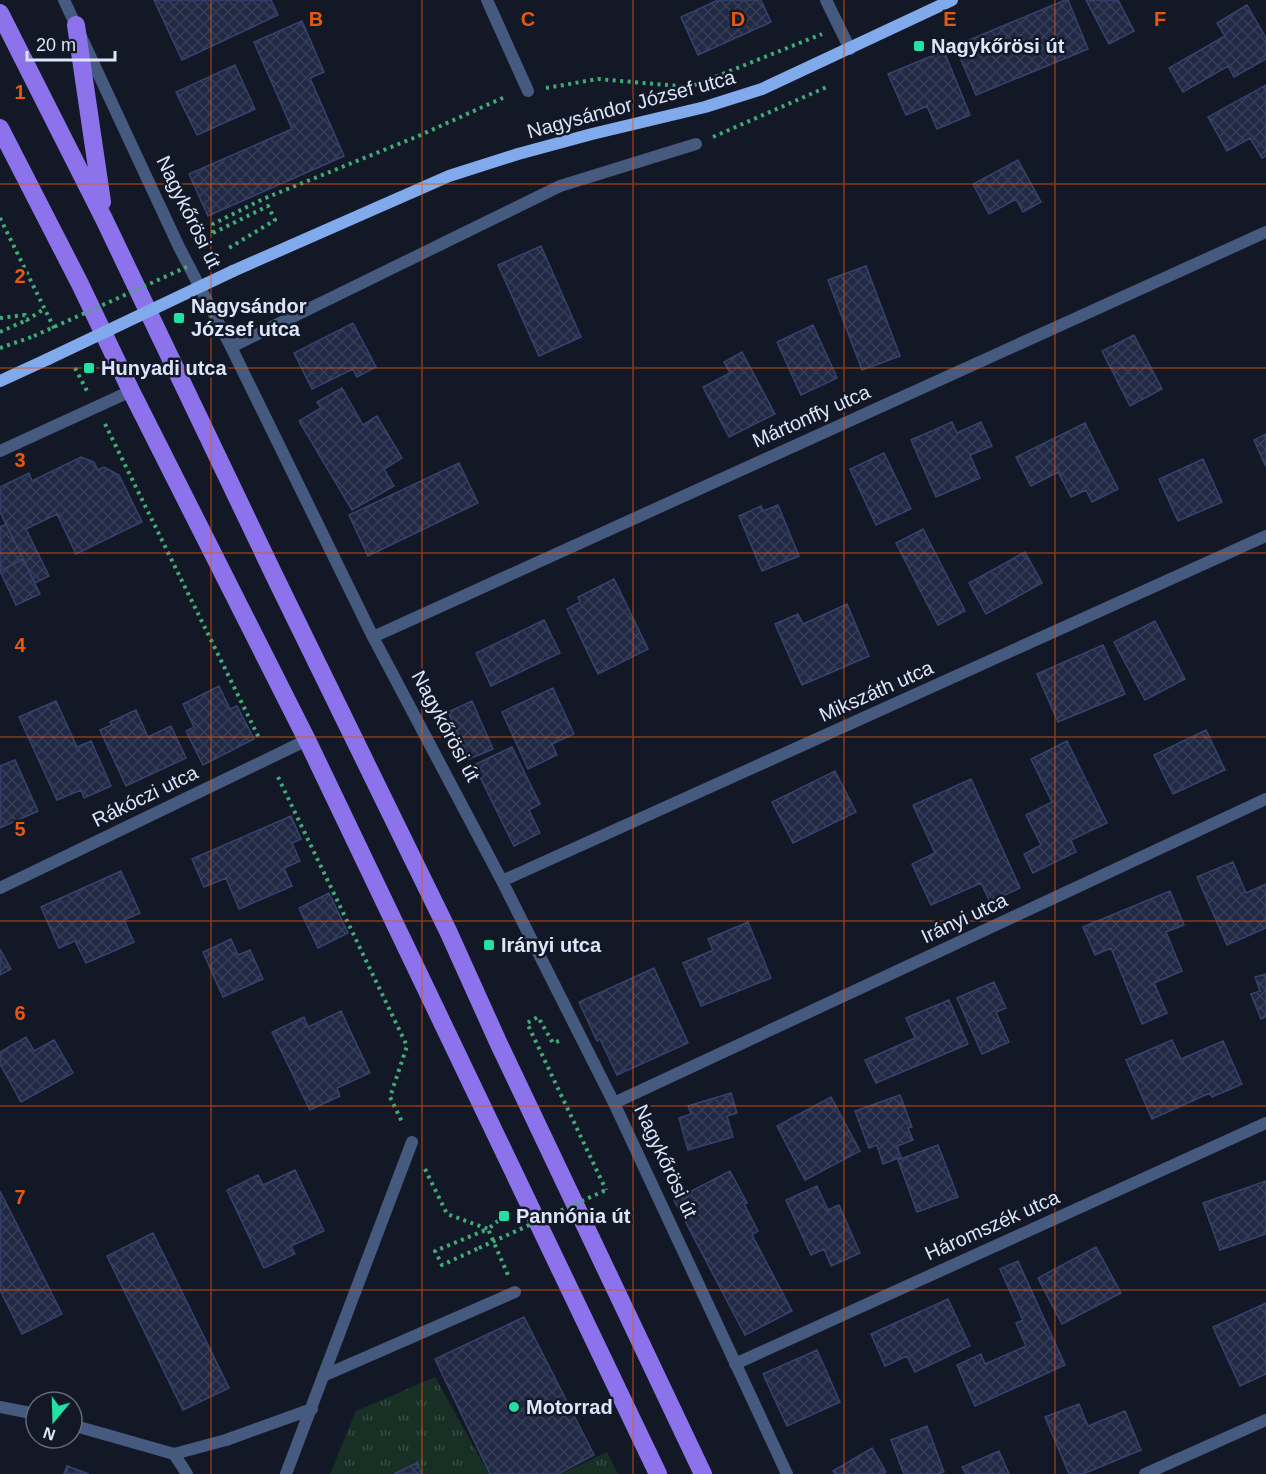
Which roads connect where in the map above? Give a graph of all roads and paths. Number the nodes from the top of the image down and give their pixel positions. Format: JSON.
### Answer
{"nodes":[{"id":1,"x":64,"y":0,"type":"edge"},
{"id":2,"x":487,"y":0,"type":"edge"},
{"id":3,"x":826,"y":0,"type":"edge"},
{"id":4,"x":952,"y":0,"type":"edge"},
{"id":5,"x":0,"y":13,"type":"edge"},
{"id":6,"x":76,"y":25,"type":"junction"},
{"id":7,"x":838,"y":27,"type":"junction"},
{"id":8,"x":850,"y":49,"type":"junction"},
{"id":9,"x":829,"y":86,"type":"dead end"},
{"id":10,"x":528,"y":91,"type":"junction"},
{"id":11,"x":0,"y":128,"type":"edge"},
{"id":12,"x":696,"y":144,"type":"joint"},
{"id":13,"x":0,"y":218,"type":"edge"},
{"id":14,"x":104,"y":219,"type":"junction"},
{"id":15,"x":1266,"y":231,"type":"edge"},
{"id":16,"x":225,"y":249,"type":"dead end"},
{"id":17,"x":194,"y":264,"type":"dead end"},
{"id":18,"x":44,"y":309,"type":"junction"},
{"id":19,"x":0,"y":318,"type":"edge"},
{"id":20,"x":27,"y":320,"type":"junction"},
{"id":21,"x":0,"y":332,"type":"edge"},
{"id":22,"x":59,"y":338,"type":"dead end"},
{"id":23,"x":0,"y":348,"type":"edge"},
{"id":24,"x":231,"y":348,"type":"junction"},
{"id":25,"x":70,"y":358,"type":"dead end"},
{"id":26,"x":0,"y":381,"type":"edge"},
{"id":27,"x":131,"y":391,"type":"junction"},
{"id":28,"x":96,"y":407,"type":"junction"},
{"id":29,"x":0,"y":451,"type":"edge"},
{"id":30,"x":1266,"y":536,"type":"edge"},
{"id":31,"x":373,"y":637,"type":"junction"},
{"id":32,"x":307,"y":740,"type":"junction"},
{"id":33,"x":269,"y":758,"type":"junction"},
{"id":34,"x":1266,"y":799,"type":"edge"},
{"id":35,"x":502,"y":881,"type":"junction"},
{"id":36,"x":0,"y":888,"type":"edge"},
{"id":37,"x":578,"y":1032,"type":"junction"},
{"id":38,"x":614,"y":1103,"type":"junction"},
{"id":39,"x":1266,"y":1123,"type":"edge"},
{"id":40,"x":412,"y":1142,"type":"junction"},
{"id":41,"x":504,"y":1216,"type":"dead end"},
{"id":42,"x":488,"y":1229,"type":"junction"},
{"id":43,"x":515,"y":1292,"type":"joint"},
{"id":44,"x":735,"y":1364,"type":"junction"},
{"id":45,"x":323,"y":1376,"type":"junction"},
{"id":46,"x":0,"y":1407,"type":"edge"},
{"id":47,"x":312,"y":1409,"type":"junction"},
{"id":48,"x":24,"y":1412,"type":"edge"},
{"id":49,"x":1266,"y":1419,"type":"edge"},
{"id":50,"x":84,"y":1428,"type":"edge"},
{"id":51,"x":174,"y":1454,"type":"junction"},
{"id":52,"x":187,"y":1474,"type":"edge"},
{"id":53,"x":286,"y":1474,"type":"edge"},
{"id":54,"x":658,"y":1474,"type":"edge"},
{"id":55,"x":703,"y":1474,"type":"edge"},
{"id":56,"x":787,"y":1474,"type":"edge"},
{"id":57,"x":1145,"y":1474,"type":"edge"}],
"edges":[{"from":1,"to":6,"type":"street","name":"Nagykőrösi út"},
{"from":2,"to":10,"type":"street"},
{"from":3,"to":7,"type":"street"},
{"from":4,"to":8,"type":"street","name":"Nagysándor József utca"},
{"from":5,"to":14,"type":"main road"},
{"from":6,"to":14,"type":"main road"},
{"from":6,"to":24,"type":"street","name":"Nagykőrösi út"},
{"from":7,"to":8,"type":"street"},
{"from":7,"to":10,"type":"path"},
{"from":8,"to":26,"type":"street","name":"Nagysándor József utca","bridge":true},
{"from":9,"to":12,"type":"path"},
{"from":10,"to":16,"type":"path"},
{"from":11,"to":27,"type":"main road"},
{"from":12,"to":24,"type":"street"},
{"from":13,"to":18,"type":"path"},
{"from":14,"to":55,"type":"main road"},
{"from":15,"to":31,"type":"street","name":"Mártonffy utca"},
{"from":17,"to":23,"type":"path","bridge":true},
{"from":18,"to":20,"type":"path"},
{"from":18,"to":22,"type":"path"},
{"from":19,"to":20,"type":"path"},
{"from":20,"to":21,"type":"path"},
{"from":24,"to":31,"type":"street","name":"Nagykőrösi út"},
{"from":25,"to":28,"type":"path"},
{"from":27,"to":28,"type":"street"},
{"from":27,"to":32,"type":"main road"},
{"from":28,"to":29,"type":"street"},
{"from":28,"to":33,"type":"path"},
{"from":30,"to":35,"type":"street","name":"Mikszáth utca"},
{"from":31,"to":35,"type":"street","name":"Nagykőrösi út"},
{"from":32,"to":33,"type":"street","name":"Rákóczi utca"},
{"from":32,"to":54,"type":"main road"},
{"from":33,"to":36,"type":"street","name":"Rákóczi utca"},
{"from":33,"to":40,"type":"path"},
{"from":34,"to":38,"type":"street","name":"Irányi utca"},
{"from":35,"to":37,"type":"street","name":"Nagykőrösi út"},
{"from":37,"to":38,"type":"street","name":"Nagykőrösi út"},
{"from":37,"to":42,"type":"path","bridge":true},
{"from":38,"to":44,"type":"street","name":"Nagykőrösi út"},
{"from":39,"to":44,"type":"street","name":"Háromszék utca"},
{"from":40,"to":42,"type":"path"},
{"from":40,"to":45,"type":"street"},
{"from":41,"to":42,"type":"path"},
{"from":42,"to":43,"type":"path"},
{"from":43,"to":45,"type":"street"},
{"from":44,"to":56,"type":"street","name":"Nagykőrösi út"},
{"from":45,"to":47,"type":"street"},
{"from":46,"to":48,"type":"street"},
{"from":47,"to":51,"type":"street"},
{"from":47,"to":53,"type":"street"},
{"from":49,"to":57,"type":"street"},
{"from":50,"to":51,"type":"street"},
{"from":51,"to":52,"type":"street"}]}
